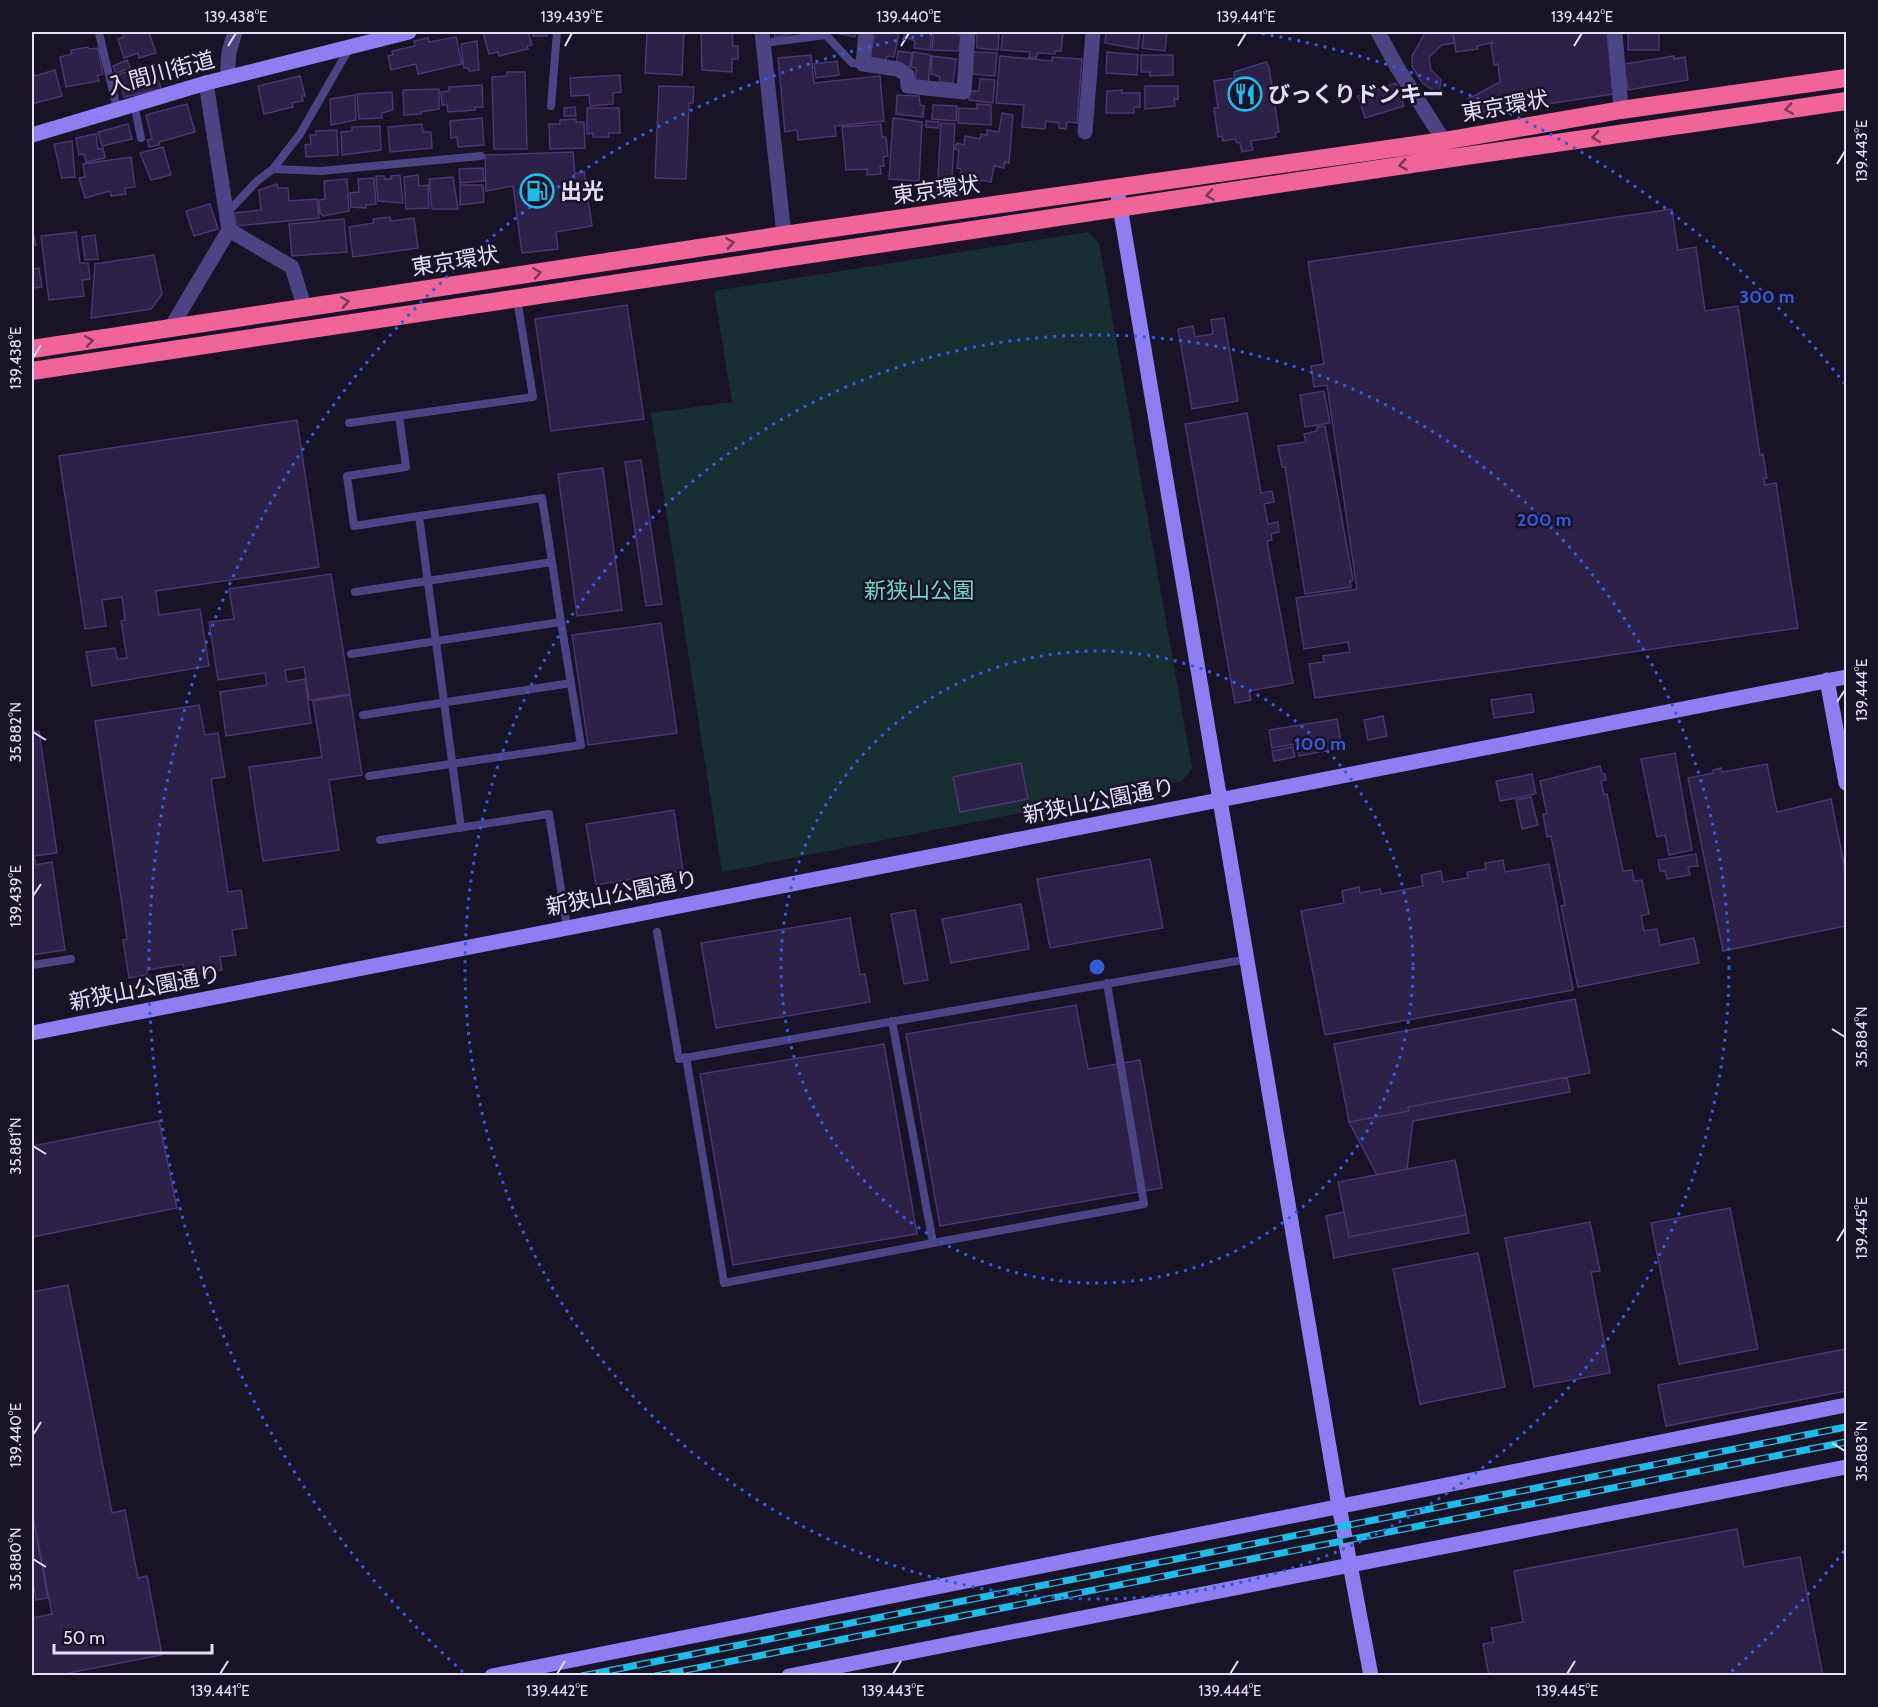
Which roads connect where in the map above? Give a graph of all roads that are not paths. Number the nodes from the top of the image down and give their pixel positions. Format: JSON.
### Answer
{"nodes":[{"id":1,"x":235,"y":32,"type":"edge"},
{"id":2,"x":409,"y":32,"type":"edge"},
{"id":3,"x":557,"y":32,"type":"edge"},
{"id":4,"x":866,"y":32,"type":"edge"},
{"id":5,"x":968,"y":32,"type":"edge"},
{"id":6,"x":1094,"y":32,"type":"edge"},
{"id":7,"x":1378,"y":32,"type":"edge"},
{"id":8,"x":1615,"y":32,"type":"edge"},
{"id":9,"x":99,"y":33,"type":"edge"},
{"id":10,"x":763,"y":37,"type":"edge"},
{"id":11,"x":350,"y":47,"type":"junction"},
{"id":12,"x":863,"y":64,"type":"junction"},
{"id":13,"x":227,"y":78,"type":"junction"},
{"id":14,"x":1846,"y":78,"type":"edge"},
{"id":15,"x":206,"y":83,"type":"junction"},
{"id":16,"x":1846,"y":101,"type":"edge"},
{"id":17,"x":134,"y":104,"type":"junction"},
{"id":18,"x":551,"y":106,"type":"dead end"},
{"id":19,"x":117,"y":108,"type":"junction"},
{"id":20,"x":1621,"y":110,"type":"junction"},
{"id":21,"x":1085,"y":132,"type":"dead end"},
{"id":22,"x":32,"y":135,"type":"edge"},
{"id":23,"x":141,"y":138,"type":"dead end"},
{"id":24,"x":1444,"y":141,"type":"junction"},
{"id":25,"x":481,"y":156,"type":"dead end"},
{"id":26,"x":273,"y":169,"type":"junction"},
{"id":27,"x":1117,"y":189,"type":"junction"},
{"id":28,"x":1120,"y":209,"type":"junction"},
{"id":29,"x":227,"y":213,"type":"junction"},
{"id":30,"x":229,"y":230,"type":"junction"},
{"id":31,"x":784,"y":235,"type":"junction"},
{"id":32,"x":517,"y":299,"type":"junction"},
{"id":33,"x":305,"y":309,"type":"junction"},
{"id":34,"x":170,"y":329,"type":"junction"},
{"id":35,"x":32,"y":349,"type":"edge"},
{"id":36,"x":32,"y":371,"type":"edge"},
{"id":37,"x":399,"y":416,"type":"junction"},
{"id":38,"x":349,"y":423,"type":"dead end"},
{"id":39,"x":419,"y":516,"type":"junction"},
{"id":40,"x":552,"y":562,"type":"junction"},
{"id":41,"x":428,"y":581,"type":"junction"},
{"id":42,"x":355,"y":592,"type":"dead end"},
{"id":43,"x":561,"y":622,"type":"junction"},
{"id":44,"x":437,"y":641,"type":"junction"},
{"id":45,"x":351,"y":654,"type":"dead end"},
{"id":46,"x":1846,"y":676,"type":"edge"},
{"id":47,"x":1827,"y":680,"type":"junction"},
{"id":48,"x":571,"y":683,"type":"junction"},
{"id":49,"x":445,"y":702,"type":"junction"},
{"id":50,"x":363,"y":714,"type":"dead end"},
{"id":51,"x":453,"y":764,"type":"junction"},
{"id":52,"x":369,"y":776,"type":"dead end"},
{"id":53,"x":1846,"y":783,"type":"edge"},
{"id":54,"x":1222,"y":800,"type":"junction"},
{"id":55,"x":461,"y":828,"type":"junction"},
{"id":56,"x":380,"y":840,"type":"dead end"},
{"id":57,"x":567,"y":927,"type":"junction"},
{"id":58,"x":657,"y":932,"type":"dead end"},
{"id":59,"x":1248,"y":958,"type":"junction"},
{"id":60,"x":71,"y":959,"type":"dead end"},
{"id":61,"x":32,"y":965,"type":"edge"},
{"id":62,"x":1107,"y":983,"type":"junction"},
{"id":63,"x":892,"y":1021,"type":"junction"},
{"id":64,"x":32,"y":1033,"type":"edge"},
{"id":65,"x":686,"y":1057,"type":"junction"},
{"id":66,"x":933,"y":1243,"type":"junction"},
{"id":67,"x":1846,"y":1405,"type":"edge"},
{"id":68,"x":1846,"y":1467,"type":"edge"},
{"id":69,"x":1339,"y":1506,"type":"junction"},
{"id":70,"x":1350,"y":1564,"type":"junction"},
{"id":71,"x":492,"y":1676,"type":"edge"},
{"id":72,"x":789,"y":1676,"type":"edge"},
{"id":73,"x":1371,"y":1676,"type":"edge"}],
"edges":[{"from":1,"to":13,"type":"street"},
{"from":2,"to":11,"type":"street","name":"入間川街道"},
{"from":3,"to":18,"type":"lane"},
{"from":4,"to":12,"type":"street"},
{"from":5,"to":12,"type":"street"},
{"from":6,"to":21,"type":"street"},
{"from":7,"to":24,"type":"street"},
{"from":8,"to":20,"type":"street"},
{"from":9,"to":19,"type":"lane"},
{"from":10,"to":12,"type":"lane"},
{"from":10,"to":31,"type":"street"},
{"from":11,"to":13,"type":"street","name":"入間川街道"},
{"from":11,"to":26,"type":"lane"},
{"from":13,"to":15,"type":"street","name":"入間川街道"},
{"from":14,"to":20,"type":"highway","name":"東京環状"},
{"from":15,"to":17,"type":"street","name":"入間川街道"},
{"from":15,"to":29,"type":"street"},
{"from":16,"to":28,"type":"highway","name":"東京環状","one_way":true},
{"from":17,"to":19,"type":"street","name":"入間川街道"},
{"from":17,"to":23,"type":"lane"},
{"from":19,"to":22,"type":"street","name":"入間川街道"},
{"from":20,"to":24,"type":"highway","name":"東京環状"},
{"from":24,"to":27,"type":"highway","name":"東京環状"},
{"from":25,"to":26,"type":"lane"},
{"from":26,"to":29,"type":"lane"},
{"from":27,"to":28,"type":"street"},
{"from":27,"to":31,"type":"highway","name":"東京環状"},
{"from":28,"to":32,"type":"highway","name":"東京環状"},
{"from":28,"to":54,"type":"street"},
{"from":29,"to":30,"type":"street"},
{"from":30,"to":33,"type":"street"},
{"from":30,"to":34,"type":"street"},
{"from":33,"to":31,"type":"highway","name":"東京環状","one_way":true},
{"from":32,"to":36,"type":"highway","name":"東京環状"},
{"from":32,"to":37,"type":"lane"},
{"from":33,"to":34,"type":"highway","name":"東京環状"},
{"from":35,"to":34,"type":"highway","name":"東京環状","one_way":true},
{"from":37,"to":38,"type":"lane"},
{"from":37,"to":39,"type":"lane"},
{"from":39,"to":40,"type":"lane"},
{"from":39,"to":41,"type":"lane"},
{"from":40,"to":41,"type":"lane"},
{"from":40,"to":43,"type":"lane"},
{"from":41,"to":42,"type":"lane"},
{"from":41,"to":44,"type":"lane"},
{"from":43,"to":44,"type":"lane"},
{"from":43,"to":48,"type":"lane"},
{"from":44,"to":45,"type":"lane"},
{"from":44,"to":49,"type":"lane"},
{"from":46,"to":47,"type":"street","name":"新狭山公園通り"},
{"from":47,"to":53,"type":"street"},
{"from":47,"to":54,"type":"street","name":"新狭山公園通り"},
{"from":48,"to":49,"type":"lane"},
{"from":48,"to":51,"type":"lane"},
{"from":49,"to":50,"type":"lane"},
{"from":49,"to":51,"type":"lane"},
{"from":51,"to":52,"type":"lane"},
{"from":51,"to":55,"type":"lane"},
{"from":54,"to":57,"type":"street","name":"新狭山公園通り"},
{"from":54,"to":59,"type":"street"},
{"from":55,"to":56,"type":"lane"},
{"from":55,"to":57,"type":"lane"},
{"from":57,"to":64,"type":"street","name":"新狭山公園通り"},
{"from":58,"to":65,"type":"lane"},
{"from":59,"to":62,"type":"lane"},
{"from":59,"to":69,"type":"street"},
{"from":60,"to":61,"type":"lane"},
{"from":62,"to":63,"type":"lane"},
{"from":62,"to":66,"type":"lane"},
{"from":63,"to":65,"type":"lane"},
{"from":63,"to":66,"type":"lane"},
{"from":65,"to":66,"type":"lane"},
{"from":67,"to":69,"type":"street"},
{"from":68,"to":70,"type":"street"},
{"from":69,"to":70,"type":"street"},
{"from":69,"to":71,"type":"street"},
{"from":70,"to":72,"type":"street"},
{"from":70,"to":73,"type":"street"}]}
